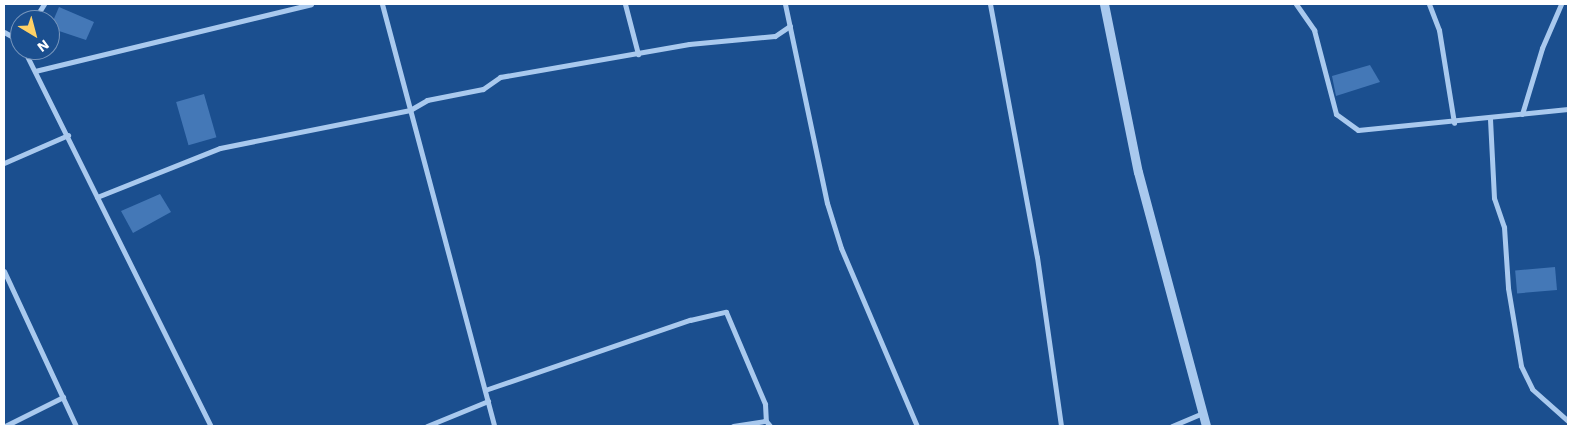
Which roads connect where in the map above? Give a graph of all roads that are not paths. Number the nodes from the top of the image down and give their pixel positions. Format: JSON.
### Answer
{"nodes":[{"id":1,"x":312,"y":4,"type":"edge"},
{"id":2,"x":382,"y":4,"type":"edge"},
{"id":3,"x":625,"y":4,"type":"edge"},
{"id":4,"x":785,"y":4,"type":"edge"},
{"id":5,"x":990,"y":4,"type":"edge"},
{"id":6,"x":1104,"y":4,"type":"edge"},
{"id":7,"x":1296,"y":4,"type":"edge"},
{"id":8,"x":1429,"y":4,"type":"edge"},
{"id":9,"x":1561,"y":4,"type":"edge"},
{"id":10,"x":790,"y":26,"type":"junction"},
{"id":11,"x":638,"y":54,"type":"junction"},
{"id":12,"x":29,"y":60,"type":"edge"},
{"id":13,"x":35,"y":71,"type":"junction"},
{"id":14,"x":1568,"y":109,"type":"edge"},
{"id":15,"x":410,"y":110,"type":"junction"},
{"id":16,"x":1522,"y":114,"type":"junction"},
{"id":17,"x":1490,"y":119,"type":"junction"},
{"id":18,"x":1454,"y":123,"type":"junction"},
{"id":19,"x":68,"y":135,"type":"junction"},
{"id":20,"x":4,"y":163,"type":"edge"},
{"id":21,"x":97,"y":197,"type":"junction"},
{"id":22,"x":4,"y":271,"type":"edge"},
{"id":23,"x":485,"y":390,"type":"junction"},
{"id":24,"x":63,"y":397,"type":"junction"},
{"id":25,"x":488,"y":401,"type":"junction"},
{"id":26,"x":1203,"y":413,"type":"junction"},
{"id":27,"x":1568,"y":420,"type":"edge"},
{"id":28,"x":766,"y":421,"type":"junction"},
{"id":29,"x":5,"y":426,"type":"edge"},
{"id":30,"x":76,"y":426,"type":"edge"},
{"id":31,"x":211,"y":426,"type":"edge"},
{"id":32,"x":427,"y":426,"type":"edge"},
{"id":33,"x":494,"y":426,"type":"edge"},
{"id":34,"x":733,"y":426,"type":"edge"},
{"id":35,"x":770,"y":426,"type":"edge"},
{"id":36,"x":917,"y":426,"type":"edge"},
{"id":37,"x":1061,"y":426,"type":"edge"},
{"id":38,"x":1172,"y":426,"type":"edge"},
{"id":39,"x":1206,"y":426,"type":"edge"}],
"edges":[{"from":1,"to":13,"type":"street"},
{"from":2,"to":15,"type":"street"},
{"from":3,"to":11,"type":"street"},
{"from":4,"to":10,"type":"street"},
{"from":5,"to":37,"type":"street"},
{"from":6,"to":26,"type":"street"},
{"from":7,"to":18,"type":"street"},
{"from":8,"to":18,"type":"street"},
{"from":9,"to":16,"type":"street"},
{"from":10,"to":11,"type":"street"},
{"from":10,"to":36,"type":"street"},
{"from":11,"to":15,"type":"street"},
{"from":12,"to":13,"type":"street"},
{"from":13,"to":19,"type":"street"},
{"from":14,"to":16,"type":"street"},
{"from":15,"to":21,"type":"street"},
{"from":15,"to":23,"type":"street"},
{"from":16,"to":17,"type":"street"},
{"from":17,"to":18,"type":"street"},
{"from":17,"to":27,"type":"street"},
{"from":19,"to":20,"type":"street"},
{"from":19,"to":21,"type":"street"},
{"from":21,"to":31,"type":"street"},
{"from":22,"to":24,"type":"street"},
{"from":23,"to":25,"type":"street"},
{"from":23,"to":28,"type":"street"},
{"from":24,"to":29,"type":"street"},
{"from":24,"to":30,"type":"street"},
{"from":25,"to":32,"type":"street"},
{"from":25,"to":33,"type":"street"},
{"from":26,"to":38,"type":"street"},
{"from":26,"to":39,"type":"street"},
{"from":28,"to":34,"type":"street"},
{"from":28,"to":35,"type":"street"}]}
